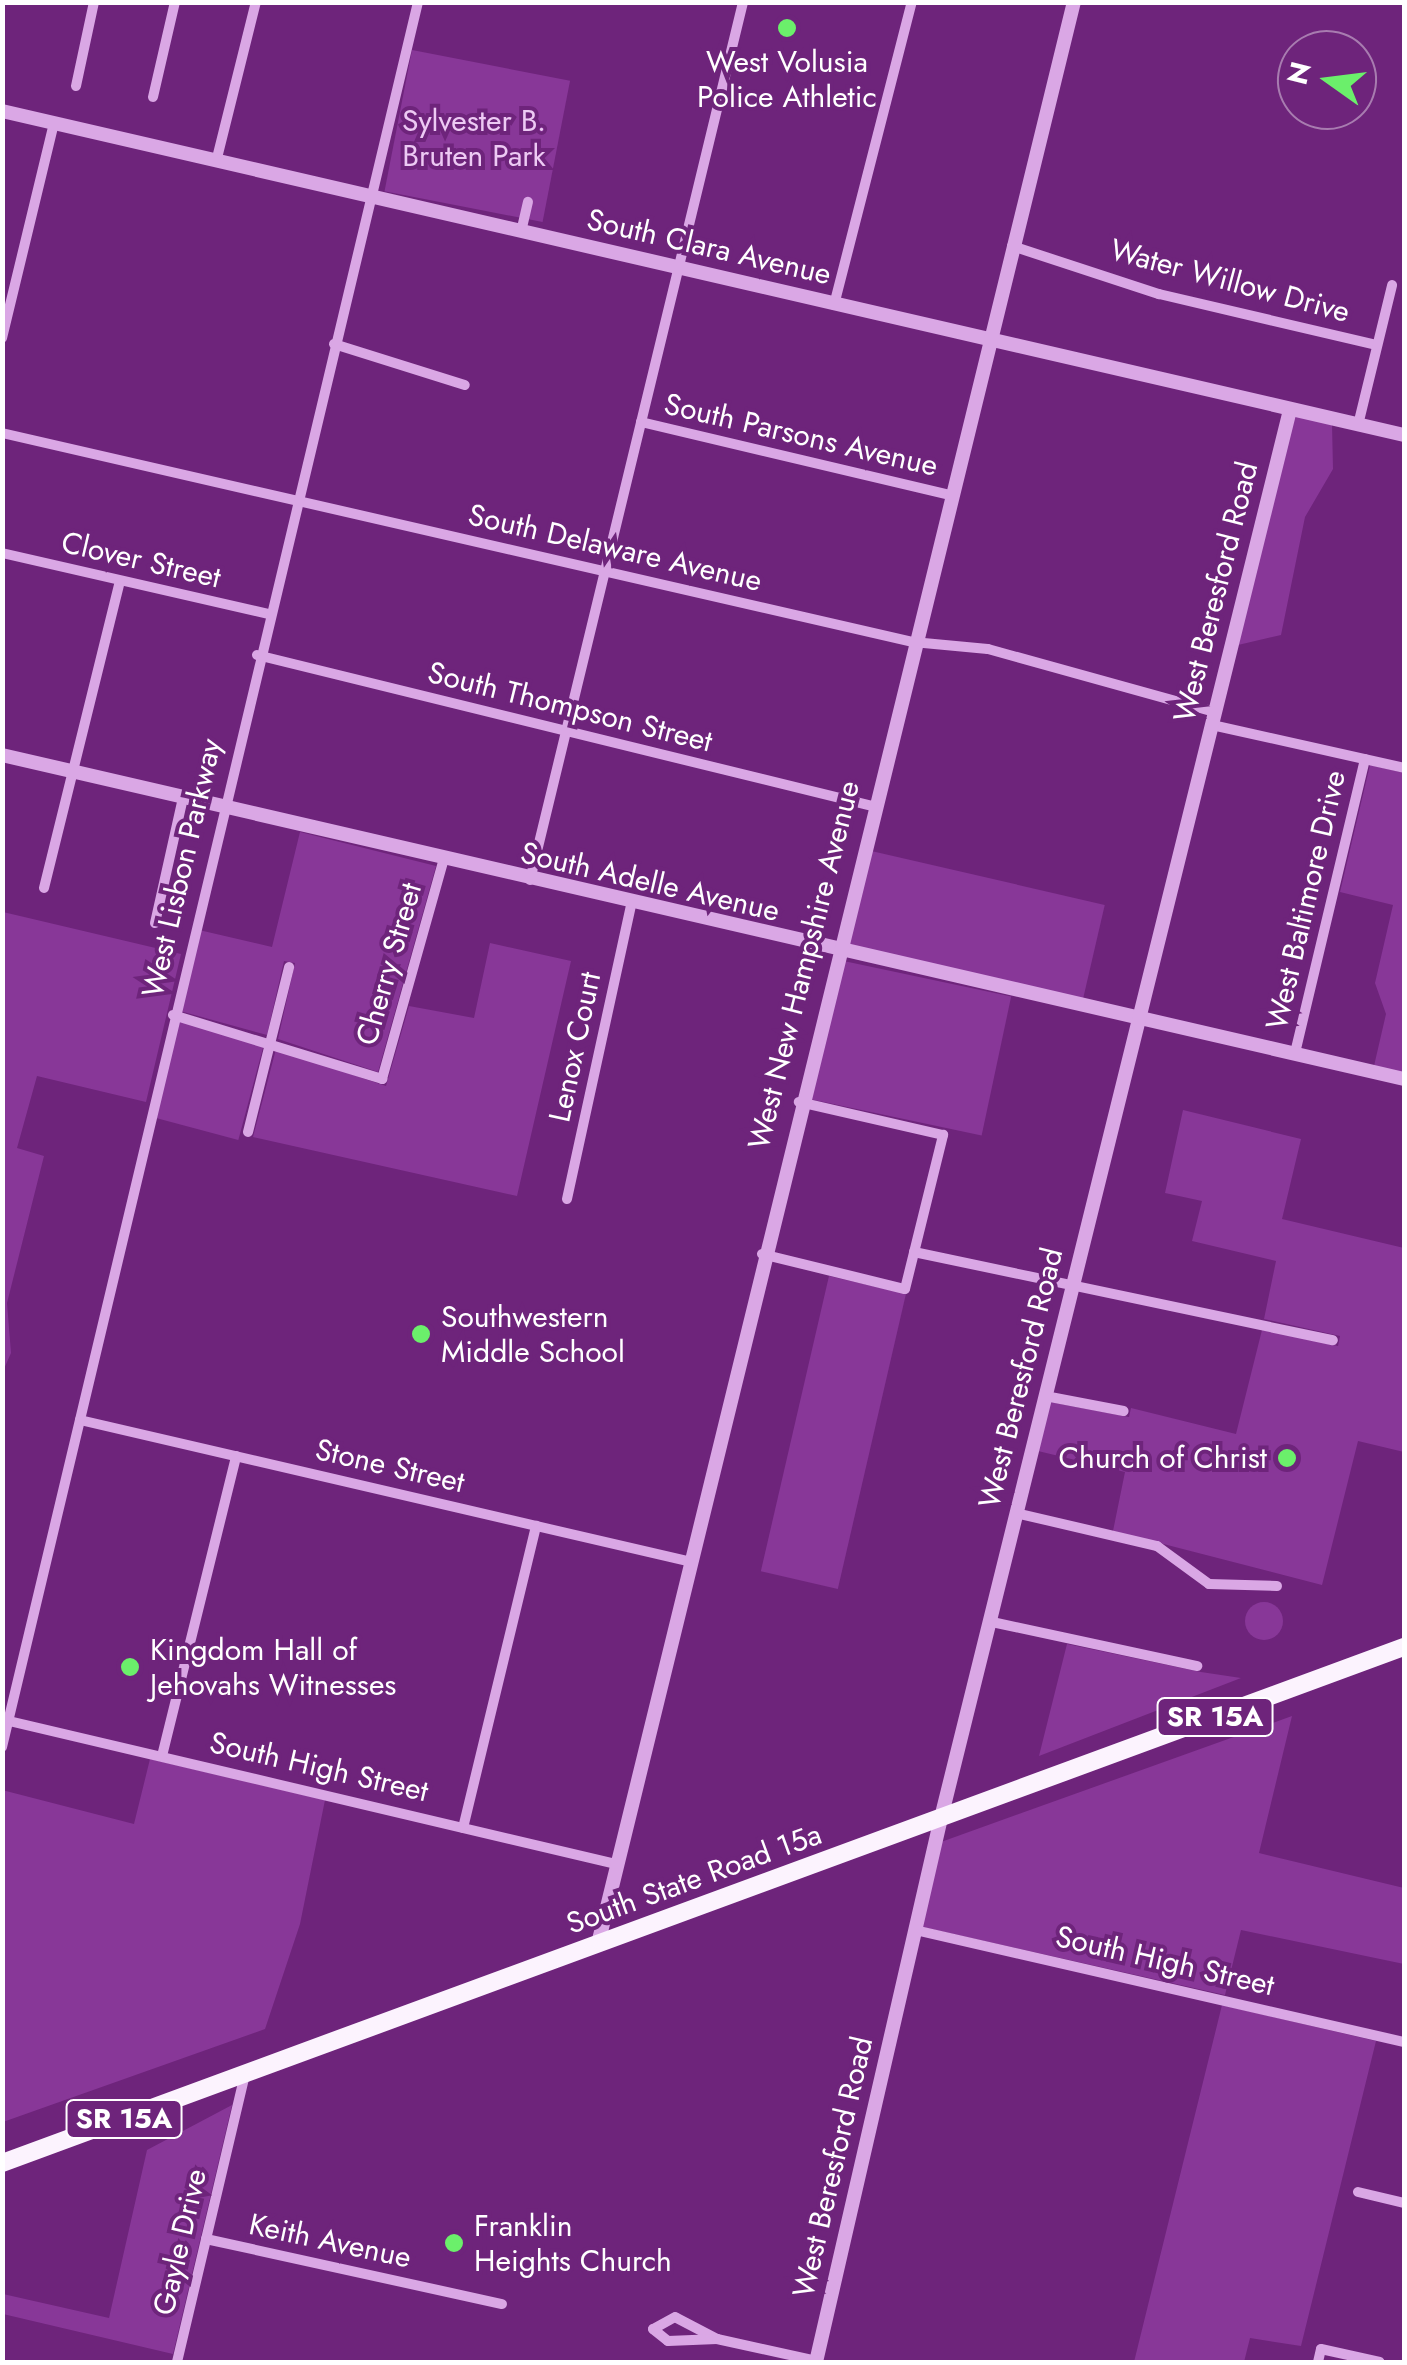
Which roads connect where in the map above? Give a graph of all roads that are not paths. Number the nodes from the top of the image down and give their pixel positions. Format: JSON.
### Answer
{"nodes":[{"id":1,"x":94,"y":2,"type":"edge"},
{"id":2,"x":175,"y":2,"type":"edge"},
{"id":3,"x":256,"y":2,"type":"edge"},
{"id":4,"x":418,"y":2,"type":"edge"},
{"id":5,"x":743,"y":2,"type":"edge"},
{"id":6,"x":912,"y":2,"type":"edge"},
{"id":7,"x":1074,"y":2,"type":"edge"},
{"id":8,"x":76,"y":86,"type":"dead end"},
{"id":9,"x":153,"y":97,"type":"dead end"},
{"id":10,"x":2,"y":111,"type":"edge"},
{"id":11,"x":54,"y":123,"type":"junction"},
{"id":12,"x":217,"y":158,"type":"junction"},
{"id":13,"x":372,"y":197,"type":"junction"},
{"id":14,"x":528,"y":202,"type":"dead end"},
{"id":15,"x":521,"y":232,"type":"junction"},
{"id":16,"x":1012,"y":246,"type":"junction"},
{"id":17,"x":676,"y":268,"type":"junction"},
{"id":18,"x":2,"y":271,"type":"edge"},
{"id":19,"x":17,"y":274,"type":"junction"},
{"id":20,"x":1392,"y":285,"type":"dead end"},
{"id":21,"x":834,"y":304,"type":"junction"},
{"id":22,"x":2,"y":338,"type":"edge"},
{"id":23,"x":988,"y":340,"type":"junction"},
{"id":24,"x":334,"y":344,"type":"junction"},
{"id":25,"x":1378,"y":346,"type":"junction"},
{"id":26,"x":466,"y":385,"type":"dead end"},
{"id":27,"x":1290,"y":410,"type":"junction"},
{"id":28,"x":641,"y":422,"type":"junction"},
{"id":29,"x":1358,"y":425,"type":"junction"},
{"id":30,"x":2,"y":433,"type":"edge"},
{"id":31,"x":1404,"y":435,"type":"edge"},
{"id":32,"x":950,"y":495,"type":"junction"},
{"id":33,"x":296,"y":500,"type":"junction"},
{"id":34,"x":2,"y":553,"type":"edge"},
{"id":35,"x":604,"y":572,"type":"junction"},
{"id":36,"x":120,"y":582,"type":"junction"},
{"id":37,"x":268,"y":614,"type":"junction"},
{"id":38,"x":913,"y":642,"type":"junction"},
{"id":39,"x":257,"y":656,"type":"junction"},
{"id":40,"x":1214,"y":718,"type":"junction"},
{"id":41,"x":566,"y":733,"type":"junction"},
{"id":42,"x":2,"y":755,"type":"edge"},
{"id":43,"x":1365,"y":759,"type":"junction"},
{"id":44,"x":1404,"y":768,"type":"edge"},
{"id":45,"x":74,"y":772,"type":"junction"},
{"id":46,"x":182,"y":798,"type":"junction"},
{"id":47,"x":872,"y":806,"type":"junction"},
{"id":48,"x":222,"y":808,"type":"junction"},
{"id":49,"x":443,"y":862,"type":"junction"},
{"id":50,"x":530,"y":883,"type":"junction"},
{"id":51,"x":44,"y":888,"type":"dead end"},
{"id":52,"x":631,"y":906,"type":"junction"},
{"id":53,"x":155,"y":923,"type":"dead end"},
{"id":54,"x":834,"y":953,"type":"junction"},
{"id":55,"x":289,"y":967,"type":"dead end"},
{"id":56,"x":173,"y":1015,"type":"junction"},
{"id":57,"x":1138,"y":1018,"type":"junction"},
{"id":58,"x":272,"y":1042,"type":"junction"},
{"id":59,"x":1295,"y":1054,"type":"junction"},
{"id":60,"x":1404,"y":1079,"type":"edge"},
{"id":61,"x":798,"y":1101,"type":"junction"},
{"id":62,"x":248,"y":1132,"type":"dead end"},
{"id":63,"x":568,"y":1199,"type":"dead end"},
{"id":64,"x":914,"y":1252,"type":"junction"},
{"id":65,"x":761,"y":1254,"type":"junction"},
{"id":66,"x":1072,"y":1283,"type":"junction"},
{"id":67,"x":1334,"y":1340,"type":"dead end"},
{"id":68,"x":1045,"y":1396,"type":"junction"},
{"id":69,"x":1124,"y":1411,"type":"dead end"},
{"id":70,"x":80,"y":1420,"type":"junction"},
{"id":71,"x":236,"y":1456,"type":"junction"},
{"id":72,"x":1016,"y":1513,"type":"junction"},
{"id":73,"x":536,"y":1526,"type":"junction"},
{"id":74,"x":688,"y":1561,"type":"junction"},
{"id":75,"x":1277,"y":1586,"type":"dead end"},
{"id":76,"x":992,"y":1622,"type":"junction"},
{"id":77,"x":1404,"y":1647,"type":"edge"},
{"id":78,"x":1196,"y":1666,"type":"dead end"},
{"id":79,"x":9,"y":1722,"type":"junction"},
{"id":80,"x":2,"y":1747,"type":"edge"},
{"id":81,"x":162,"y":1756,"type":"junction"},
{"id":82,"x":940,"y":1818,"type":"junction"},
{"id":83,"x":462,"y":1828,"type":"junction"},
{"id":84,"x":616,"y":1864,"type":"junction"},
{"id":85,"x":915,"y":1930,"type":"junction"},
{"id":86,"x":598,"y":1944,"type":"junction"},
{"id":87,"x":1404,"y":2042,"type":"edge"},
{"id":88,"x":246,"y":2074,"type":"junction"},
{"id":89,"x":2,"y":2163,"type":"edge"},
{"id":90,"x":1358,"y":2192,"type":"dead end"},
{"id":91,"x":1404,"y":2203,"type":"edge"},
{"id":92,"x":206,"y":2239,"type":"junction"},
{"id":93,"x":502,"y":2304,"type":"dead end"},
{"id":94,"x":717,"y":2339,"type":"junction"},
{"id":95,"x":177,"y":2362,"type":"edge"},
{"id":96,"x":816,"y":2362,"type":"edge"},
{"id":97,"x":1318,"y":2362,"type":"edge"},
{"id":98,"x":1380,"y":2362,"type":"edge"}],
"edges":[{"from":1,"to":8,"type":"street"},
{"from":2,"to":9,"type":"street"},
{"from":3,"to":12,"type":"street"},
{"from":4,"to":13,"type":"street","name":"West Lisbon Parkway"},
{"from":5,"to":17,"type":"street"},
{"from":6,"to":21,"type":"street"},
{"from":7,"to":16,"type":"street","name":"West New Hampshire Avenue"},
{"from":10,"to":11,"type":"street","name":"South Clara Avenue"},
{"from":11,"to":12,"type":"street","name":"South Clara Avenue"},
{"from":11,"to":19,"type":"street"},
{"from":12,"to":13,"type":"street","name":"South Clara Avenue"},
{"from":13,"to":15,"type":"street","name":"South Clara Avenue"},
{"from":13,"to":24,"type":"street","name":"West Lisbon Parkway"},
{"from":14,"to":15,"type":"street"},
{"from":15,"to":17,"type":"street","name":"South Clara Avenue"},
{"from":16,"to":23,"type":"street","name":"West New Hampshire Avenue"},
{"from":16,"to":25,"type":"street","name":"Water Willow Drive"},
{"from":17,"to":21,"type":"street","name":"South Clara Avenue"},
{"from":17,"to":28,"type":"street"},
{"from":18,"to":19,"type":"street"},
{"from":19,"to":22,"type":"street"},
{"from":20,"to":25,"type":"street","name":"Water Willow Drive"},
{"from":21,"to":23,"type":"street","name":"South Clara Avenue"},
{"from":23,"to":27,"type":"street","name":"South Clara Avenue"},
{"from":23,"to":32,"type":"street","name":"West New Hampshire Avenue"},
{"from":24,"to":26,"type":"street"},
{"from":24,"to":33,"type":"street","name":"West Lisbon Parkway"},
{"from":25,"to":29,"type":"street","name":"Water Willow Drive"},
{"from":27,"to":29,"type":"street","name":"South Clara Avenue"},
{"from":27,"to":40,"type":"street","name":"West Beresford Road"},
{"from":28,"to":32,"type":"street","name":"South Parsons Avenue"},
{"from":28,"to":35,"type":"street"},
{"from":29,"to":31,"type":"street","name":"South Clara Avenue"},
{"from":30,"to":33,"type":"street","name":"South Delaware Avenue"},
{"from":32,"to":38,"type":"street","name":"West New Hampshire Avenue"},
{"from":33,"to":35,"type":"street","name":"South Delaware Avenue"},
{"from":33,"to":37,"type":"street","name":"West Lisbon Parkway"},
{"from":34,"to":36,"type":"street","name":"Clover Street"},
{"from":35,"to":38,"type":"street","name":"South Delaware Avenue"},
{"from":35,"to":41,"type":"street"},
{"from":36,"to":37,"type":"street","name":"Clover Street"},
{"from":36,"to":45,"type":"street"},
{"from":37,"to":39,"type":"street","name":"West Lisbon Parkway"},
{"from":38,"to":40,"type":"street","name":"South Delaware Avenue"},
{"from":38,"to":47,"type":"street","name":"West New Hampshire Avenue"},
{"from":39,"to":41,"type":"street","name":"South Thompson Street"},
{"from":39,"to":48,"type":"street","name":"West Lisbon Parkway"},
{"from":40,"to":43,"type":"street","name":"South Delaware Avenue"},
{"from":40,"to":57,"type":"street","name":"West Beresford Road"},
{"from":41,"to":47,"type":"street","name":"South Thompson Street"},
{"from":41,"to":50,"type":"street"},
{"from":42,"to":45,"type":"street","name":"South Adelle Avenue"},
{"from":43,"to":44,"type":"street","name":"South Delaware Avenue"},
{"from":43,"to":59,"type":"street","name":"West Baltimore Drive"},
{"from":45,"to":46,"type":"street","name":"South Adelle Avenue"},
{"from":45,"to":51,"type":"street"},
{"from":46,"to":48,"type":"street","name":"South Adelle Avenue"},
{"from":46,"to":53,"type":"street"},
{"from":47,"to":54,"type":"street","name":"West New Hampshire Avenue"},
{"from":48,"to":49,"type":"street","name":"South Adelle Avenue"},
{"from":48,"to":56,"type":"street","name":"West Lisbon Parkway"},
{"from":49,"to":50,"type":"street","name":"South Adelle Avenue"},
{"from":49,"to":58,"type":"street","name":"Cherry Street"},
{"from":50,"to":52,"type":"street","name":"South Adelle Avenue"},
{"from":52,"to":54,"type":"street","name":"South Adelle Avenue"},
{"from":52,"to":63,"type":"street","name":"Lenox Court"},
{"from":54,"to":57,"type":"street","name":"South Adelle Avenue"},
{"from":54,"to":61,"type":"street","name":"West New Hampshire Avenue"},
{"from":55,"to":58,"type":"street"},
{"from":56,"to":58,"type":"street"},
{"from":56,"to":70,"type":"street","name":"West Lisbon Parkway"},
{"from":57,"to":59,"type":"street","name":"South Adelle Avenue"},
{"from":57,"to":66,"type":"street","name":"West Beresford Road"},
{"from":58,"to":62,"type":"street"},
{"from":59,"to":60,"type":"street","name":"South Adelle Avenue"},
{"from":61,"to":64,"type":"street"},
{"from":61,"to":65,"type":"street","name":"West New Hampshire Avenue"},
{"from":64,"to":65,"type":"street"},
{"from":64,"to":66,"type":"street"},
{"from":65,"to":74,"type":"street","name":"West New Hampshire Avenue"},
{"from":66,"to":67,"type":"street"},
{"from":66,"to":68,"type":"street","name":"West Beresford Road"},
{"from":68,"to":69,"type":"street"},
{"from":68,"to":72,"type":"street","name":"West Beresford Road"},
{"from":70,"to":71,"type":"street","name":"Stone Street"},
{"from":70,"to":79,"type":"street","name":"West Lisbon Parkway"},
{"from":71,"to":73,"type":"street","name":"Stone Street"},
{"from":71,"to":81,"type":"street"},
{"from":72,"to":75,"type":"street"},
{"from":72,"to":76,"type":"street","name":"West Beresford Road"},
{"from":73,"to":74,"type":"street","name":"Stone Street"},
{"from":73,"to":83,"type":"street"},
{"from":74,"to":84,"type":"street","name":"West New Hampshire Avenue"},
{"from":76,"to":78,"type":"street"},
{"from":76,"to":82,"type":"street","name":"West Beresford Road"},
{"from":77,"to":82,"type":"highway","name":"South State Road 15a","number":"SR 15A"},
{"from":79,"to":80,"type":"street","name":"West Lisbon Parkway"},
{"from":79,"to":81,"type":"street","name":"South High Street"},
{"from":81,"to":83,"type":"street","name":"South High Street"},
{"from":82,"to":85,"type":"street","name":"West Beresford Road"},
{"from":82,"to":86,"type":"highway","name":"South State Road 15a","number":"SR 15A"},
{"from":83,"to":84,"type":"street","name":"South High Street"},
{"from":84,"to":86,"type":"street","name":"West New Hampshire Avenue"},
{"from":85,"to":87,"type":"street","name":"South High Street"},
{"from":85,"to":96,"type":"street","name":"West Beresford Road"},
{"from":86,"to":88,"type":"highway","name":"South State Road 15a","number":"SR 15A"},
{"from":88,"to":89,"type":"highway","name":"South State Road 15a","number":"SR 15A"},
{"from":88,"to":92,"type":"street","name":"Gayle Drive"},
{"from":90,"to":91,"type":"street"},
{"from":92,"to":93,"type":"street","name":"Keith Avenue"},
{"from":92,"to":95,"type":"street","name":"Gayle Drive"},
{"from":94,"to":94,"type":"street"},
{"from":94,"to":96,"type":"street"},
{"from":97,"to":98,"type":"street"}]}
